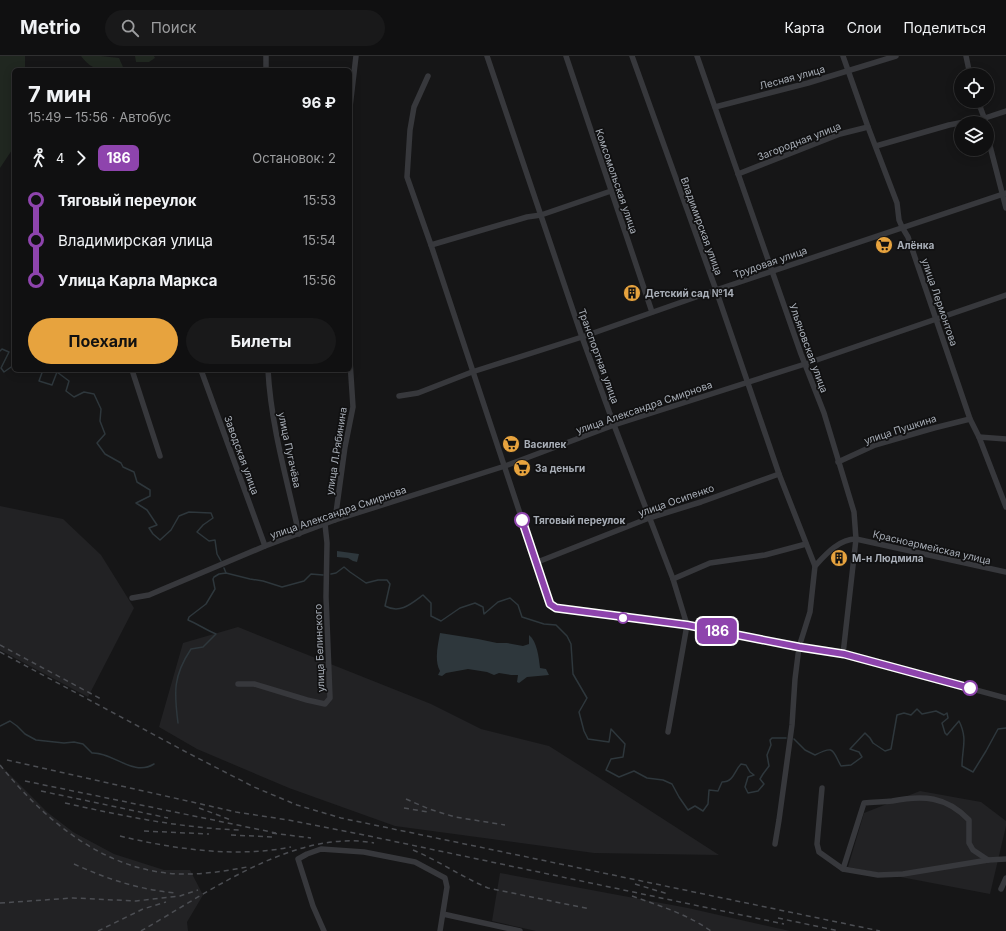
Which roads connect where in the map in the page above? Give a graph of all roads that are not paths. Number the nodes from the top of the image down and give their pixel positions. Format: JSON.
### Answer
{"nodes":[{"id":1,"x":266,"y":56,"type":"edge"},
{"id":2,"x":356,"y":56,"type":"edge"},
{"id":3,"x":487,"y":56,"type":"edge"},
{"id":4,"x":566,"y":56,"type":"edge"},
{"id":5,"x":632,"y":56,"type":"edge"},
{"id":6,"x":697,"y":56,"type":"edge"},
{"id":7,"x":843,"y":56,"type":"edge"},
{"id":8,"x":896,"y":56,"type":"edge"},
{"id":9,"x":966,"y":56,"type":"edge"},
{"id":10,"x":266,"y":68,"type":"edge"},
{"id":11,"x":969,"y":68,"type":"edge"},
{"id":12,"x":848,"y":71,"type":"junction"},
{"id":13,"x":428,"y":76,"type":"dead end"},
{"id":14,"x":352,"y":90,"type":"edge"},
{"id":15,"x":715,"y":107,"type":"junction"},
{"id":16,"x":1006,"y":111,"type":"edge"},
{"id":17,"x":994,"y":116,"type":"edge"},
{"id":18,"x":954,"y":124,"type":"edge"},
{"id":19,"x":868,"y":127,"type":"junction"},
{"id":20,"x":876,"y":146,"type":"junction"},
{"id":21,"x":994,"y":155,"type":"edge"},
{"id":22,"x":738,"y":174,"type":"junction"},
{"id":23,"x":611,"y":191,"type":"junction"},
{"id":24,"x":1004,"y":193,"type":"edge"},
{"id":25,"x":1006,"y":208,"type":"edge"},
{"id":26,"x":541,"y":215,"type":"junction"},
{"id":27,"x":902,"y":227,"type":"junction"},
{"id":28,"x":431,"y":245,"type":"junction"},
{"id":29,"x":773,"y":271,"type":"junction"},
{"id":30,"x":716,"y":290,"type":"junction"},
{"id":31,"x":1006,"y":295,"type":"edge"},
{"id":32,"x":652,"y":312,"type":"junction"},
{"id":33,"x":936,"y":319,"type":"junction"},
{"id":34,"x":582,"y":337,"type":"junction"},
{"id":35,"x":804,"y":364,"type":"junction"},
{"id":36,"x":133,"y":372,"type":"edge"},
{"id":37,"x":202,"y":372,"type":"edge"},
{"id":38,"x":268,"y":372,"type":"edge"},
{"id":39,"x":351,"y":372,"type":"edge"},
{"id":40,"x":472,"y":372,"type":"junction"},
{"id":41,"x":747,"y":382,"type":"junction"},
{"id":42,"x":399,"y":396,"type":"dead end"},
{"id":43,"x":970,"y":419,"type":"junction"},
{"id":44,"x":614,"y":426,"type":"junction"},
{"id":45,"x":980,"y":437,"type":"junction"},
{"id":46,"x":1006,"y":439,"type":"edge"},
{"id":47,"x":160,"y":456,"type":"dead end"},
{"id":48,"x":838,"y":462,"type":"junction"},
{"id":49,"x":505,"y":466,"type":"junction"},
{"id":50,"x":779,"y":474,"type":"junction"},
{"id":51,"x":1006,"y":507,"type":"edge"},
{"id":52,"x":649,"y":518,"type":"junction"},
{"id":53,"x":335,"y":520,"type":"junction"},
{"id":54,"x":325,"y":524,"type":"junction"},
{"id":55,"x":299,"y":534,"type":"junction"},
{"id":56,"x":856,"y":539,"type":"junction"},
{"id":57,"x":806,"y":544,"type":"junction"},
{"id":58,"x":265,"y":546,"type":"junction"},
{"id":59,"x":536,"y":563,"type":"junction"},
{"id":60,"x":815,"y":566,"type":"junction"},
{"id":61,"x":1006,"y":572,"type":"edge"},
{"id":62,"x":673,"y":579,"type":"junction"},
{"id":63,"x":132,"y":598,"type":"dead end"},
{"id":64,"x":687,"y":625,"type":"junction"},
{"id":65,"x":799,"y":647,"type":"junction"},
{"id":66,"x":844,"y":654,"type":"junction"},
{"id":67,"x":238,"y":684,"type":"dead end"},
{"id":68,"x":1006,"y":698,"type":"edge"},
{"id":69,"x":668,"y":732,"type":"dead end"},
{"id":70,"x":822,"y":788,"type":"dead end"},
{"id":71,"x":775,"y":844,"type":"dead end"},
{"id":72,"x":988,"y":860,"type":"junction"},
{"id":73,"x":1006,"y":860,"type":"edge"},
{"id":74,"x":843,"y":869,"type":"junction"},
{"id":75,"x":1006,"y":878,"type":"edge"},
{"id":76,"x":1001,"y":889,"type":"dead end"},
{"id":77,"x":443,"y":914,"type":"junction"},
{"id":78,"x":324,"y":931,"type":"edge"},
{"id":79,"x":440,"y":931,"type":"edge"},
{"id":80,"x":520,"y":931,"type":"edge"}],
"edges":[{"from":1,"to":10,"type":"street"},
{"from":2,"to":14,"type":"street"},
{"from":3,"to":26,"type":"street","name":"Транспортная улица"},
{"from":4,"to":23,"type":"street","name":"Комсомольская улица"},
{"from":5,"to":30,"type":"street","name":"Владимирская улица"},
{"from":6,"to":15,"type":"street","name":"Ульяновская улица"},
{"from":7,"to":12,"type":"street","name":"улица Лермонтова"},
{"from":8,"to":12,"type":"street","name":"Лесная улица"},
{"from":9,"to":11,"type":"street"},
{"from":12,"to":15,"type":"street","name":"Лесная улица"},
{"from":12,"to":19,"type":"street","name":"улица Лермонтова"},
{"from":13,"to":28,"type":"street"},
{"from":15,"to":22,"type":"street","name":"Ульяновская улица"},
{"from":16,"to":17,"type":"street"},
{"from":18,"to":20,"type":"street"},
{"from":19,"to":20,"type":"street","name":"улица Лермонтова"},
{"from":19,"to":22,"type":"street","name":"Загородная улица"},
{"from":20,"to":27,"type":"street","name":"улица Лермонтова"},
{"from":21,"to":24,"type":"street"},
{"from":22,"to":29,"type":"street","name":"Ульяновская улица"},
{"from":23,"to":26,"type":"street"},
{"from":23,"to":32,"type":"street","name":"Комсомольская улица"},
{"from":24,"to":25,"type":"street"},
{"from":24,"to":27,"type":"street","name":"Трудовая улица"},
{"from":26,"to":28,"type":"street"},
{"from":26,"to":34,"type":"street","name":"Транспортная улица"},
{"from":27,"to":29,"type":"street","name":"Трудовая улица"},
{"from":27,"to":33,"type":"street","name":"улица Лермонтова"},
{"from":28,"to":40,"type":"street"},
{"from":29,"to":30,"type":"street","name":"Трудовая улица"},
{"from":29,"to":35,"type":"street","name":"Ульяновская улица"},
{"from":30,"to":32,"type":"street","name":"Трудовая улица"},
{"from":30,"to":41,"type":"street","name":"Владимирская улица"},
{"from":31,"to":33,"type":"street","name":"улица Александра Смирнова"},
{"from":32,"to":34,"type":"street","name":"Трудовая улица"},
{"from":33,"to":35,"type":"street","name":"улица Александра Смирнова"},
{"from":33,"to":43,"type":"street","name":"улица Лермонтова"},
{"from":34,"to":40,"type":"street","name":"Трудовая улица"},
{"from":34,"to":44,"type":"street","name":"Транспортная улица"},
{"from":35,"to":41,"type":"street","name":"улица Александра Смирнова"},
{"from":35,"to":48,"type":"street","name":"Ульяновская улица"},
{"from":36,"to":47,"type":"street"},
{"from":37,"to":58,"type":"street","name":"Заводская улица"},
{"from":38,"to":55,"type":"street","name":"улица Пугачёва"},
{"from":39,"to":53,"type":"street","name":"улица Л.Рябинина"},
{"from":40,"to":42,"type":"street","name":"Трудовая улица"},
{"from":40,"to":49,"type":"street"},
{"from":41,"to":44,"type":"street","name":"улица Александра Смирнова"},
{"from":41,"to":50,"type":"street","name":"Владимирская улица"},
{"from":43,"to":45,"type":"street","name":"улица Лермонтова"},
{"from":43,"to":48,"type":"street","name":"улица Пушкина"},
{"from":44,"to":49,"type":"street","name":"улица Александра Смирнова"},
{"from":44,"to":52,"type":"street","name":"Транспортная улица"},
{"from":45,"to":46,"type":"street"},
{"from":45,"to":51,"type":"street","name":"улица Лермонтова"},
{"from":48,"to":56,"type":"street","name":"Ульяновская улица"},
{"from":49,"to":53,"type":"street","name":"улица Александра Смирнова"},
{"from":49,"to":59,"type":"street"},
{"from":50,"to":52,"type":"street","name":"улица Осипенко"},
{"from":50,"to":57,"type":"street","name":"Владимирская улица"},
{"from":52,"to":59,"type":"street","name":"улица Осипенко"},
{"from":52,"to":62,"type":"street","name":"Транспортная улица"},
{"from":53,"to":54,"type":"street","name":"улица Александра Смирнова"},
{"from":54,"to":55,"type":"street","name":"улица Александра Смирнова"},
{"from":54,"to":67,"type":"street","name":"улица Белинского"},
{"from":55,"to":58,"type":"street","name":"улица Александра Смирнова"},
{"from":56,"to":60,"type":"street"},
{"from":56,"to":61,"type":"street","name":"Красноармейская улица"},
{"from":56,"to":66,"type":"street","name":"Ульяновская улица"},
{"from":57,"to":60,"type":"street","name":"Владимирская улица"},
{"from":57,"to":62,"type":"street"},
{"from":58,"to":63,"type":"street","name":"улица Александра Смирнова"},
{"from":59,"to":64,"type":"street"},
{"from":60,"to":65,"type":"street","name":"Владимирская улица"},
{"from":62,"to":64,"type":"street","name":"Транспортная улица"},
{"from":64,"to":65,"type":"street"},
{"from":64,"to":69,"type":"street","name":"Транспортная улица"},
{"from":65,"to":66,"type":"street"},
{"from":65,"to":71,"type":"street","name":"Владимирская улица"},
{"from":66,"to":68,"type":"street"},
{"from":70,"to":74,"type":"street"},
{"from":72,"to":73,"type":"street"},
{"from":72,"to":74,"type":"street"},
{"from":72,"to":74,"type":"street"},
{"from":75,"to":76,"type":"street"},
{"from":77,"to":78,"type":"street"},
{"from":77,"to":79,"type":"street"},
{"from":77,"to":80,"type":"street"}]}
